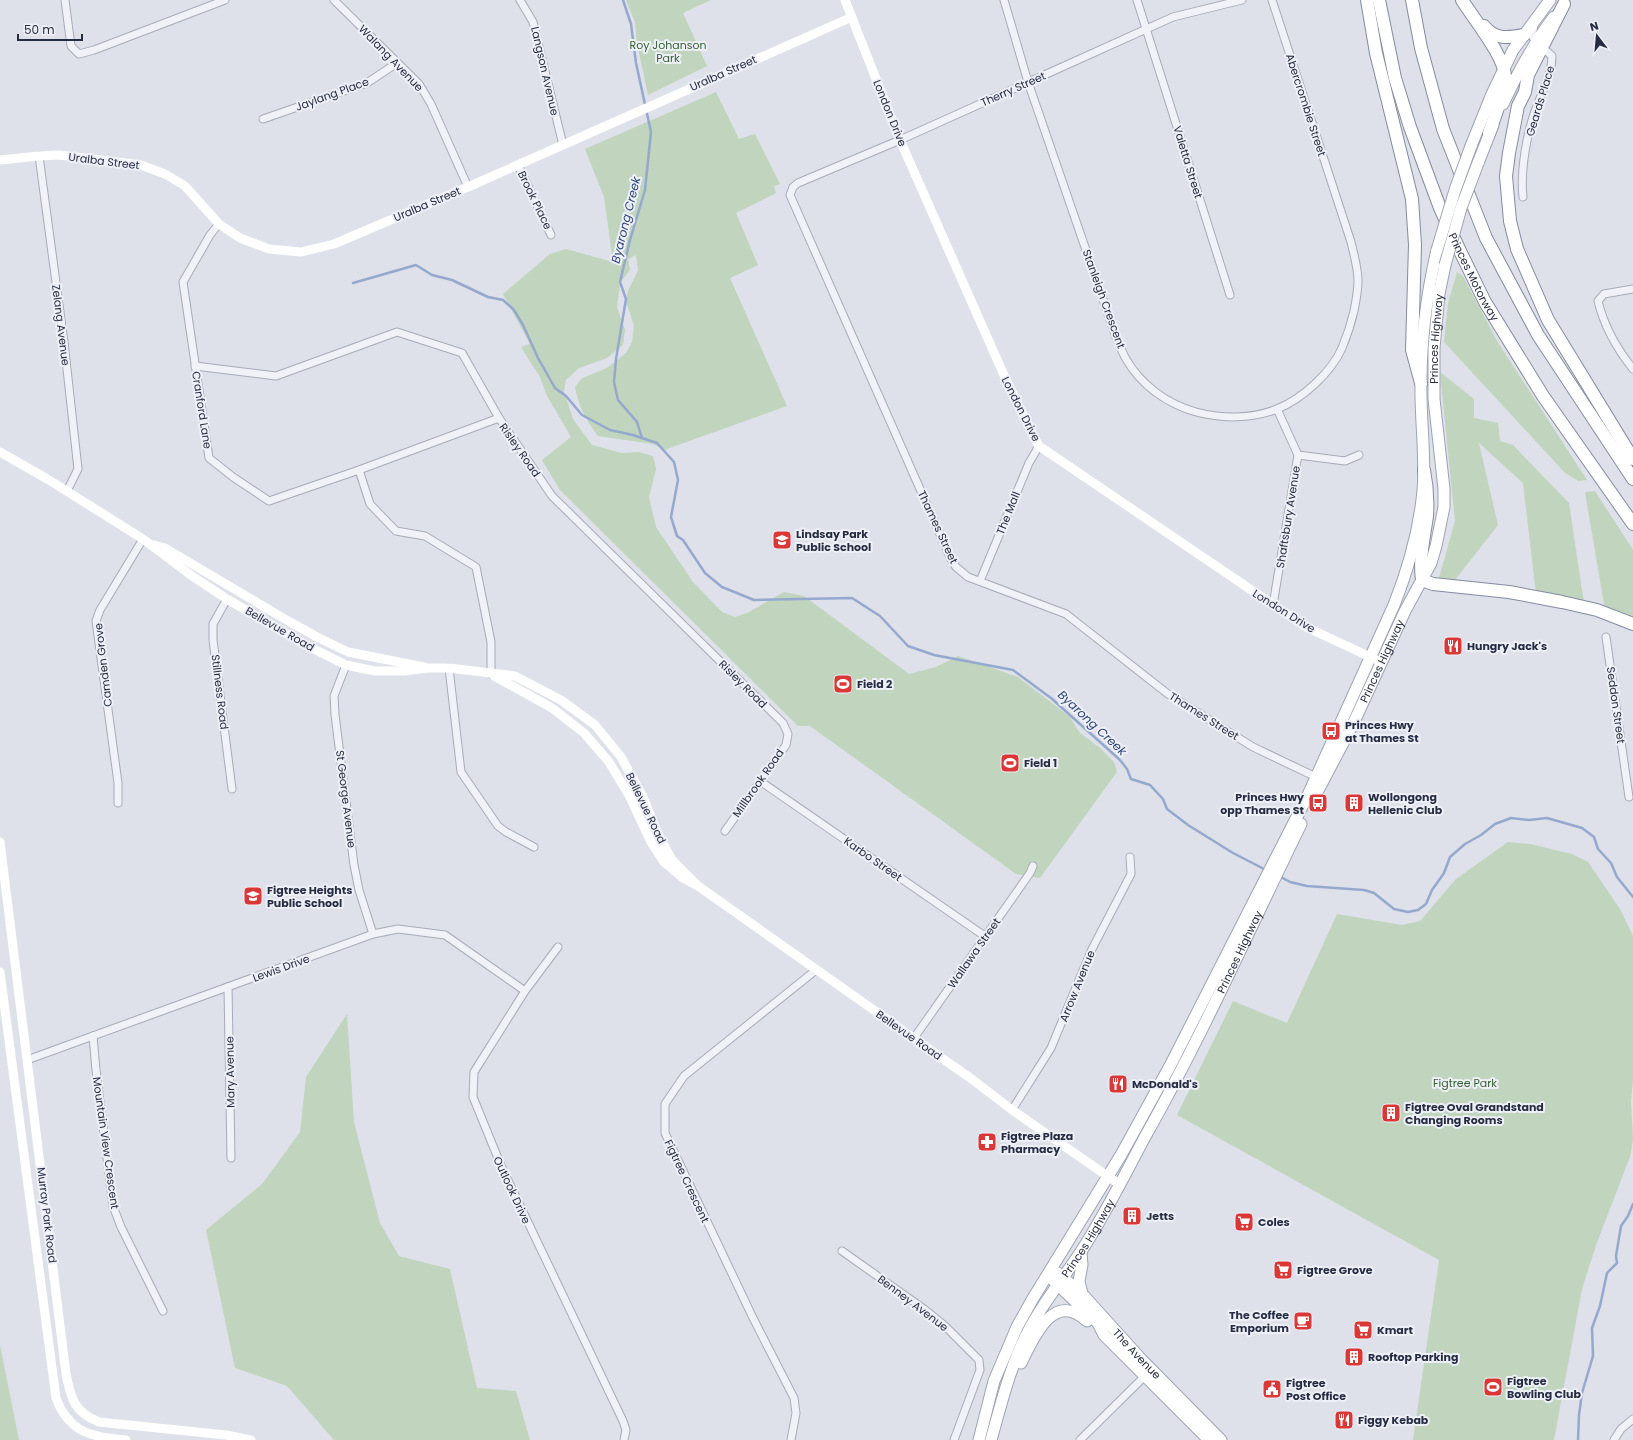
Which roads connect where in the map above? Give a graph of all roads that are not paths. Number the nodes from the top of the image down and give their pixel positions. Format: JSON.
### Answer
{"nodes":[{"id":1,"x":65,"y":0,"type":"edge"},
{"id":2,"x":225,"y":0,"type":"edge"},
{"id":3,"x":334,"y":0,"type":"edge"},
{"id":4,"x":520,"y":0,"type":"edge"},
{"id":5,"x":845,"y":0,"type":"edge"},
{"id":6,"x":1004,"y":0,"type":"edge"},
{"id":7,"x":1137,"y":0,"type":"edge"},
{"id":8,"x":1242,"y":0,"type":"edge"},
{"id":9,"x":1272,"y":0,"type":"edge"},
{"id":10,"x":1367,"y":0,"type":"edge"},
{"id":11,"x":1379,"y":0,"type":"edge"},
{"id":12,"x":1412,"y":0,"type":"edge"},
{"id":13,"x":1462,"y":0,"type":"edge"},
{"id":14,"x":1466,"y":0,"type":"edge"},
{"id":15,"x":1550,"y":0,"type":"edge"},
{"id":16,"x":1566,"y":2,"type":"edge"},
{"id":17,"x":1538,"y":15,"type":"junction"},
{"id":18,"x":852,"y":17,"type":"junction"},
{"id":19,"x":1146,"y":29,"type":"junction"},
{"id":20,"x":1524,"y":35,"type":"junction"},
{"id":21,"x":1539,"y":45,"type":"junction"},
{"id":22,"x":397,"y":63,"type":"junction"},
{"id":23,"x":1504,"y":67,"type":"junction"},
{"id":24,"x":1028,"y":82,"type":"junction"},
{"id":25,"x":263,"y":119,"type":"dead end"},
{"id":26,"x":1490,"y":133,"type":"junction"},
{"id":27,"x":900,"y":140,"type":"junction"},
{"id":28,"x":563,"y":145,"type":"junction"},
{"id":29,"x":39,"y":156,"type":"junction"},
{"id":30,"x":0,"y":160,"type":"edge"},
{"id":31,"x":518,"y":165,"type":"junction"},
{"id":32,"x":468,"y":187,"type":"junction"},
{"id":33,"x":791,"y":191,"type":"joint"},
{"id":34,"x":1523,"y":198,"type":"dead end"},
{"id":35,"x":1340,"y":210,"type":"joint"},
{"id":36,"x":219,"y":224,"type":"junction"},
{"id":37,"x":551,"y":235,"type":"dead end"},
{"id":38,"x":1633,"y":289,"type":"edge"},
{"id":39,"x":1230,"y":295,"type":"dead end"},
{"id":40,"x":195,"y":366,"type":"junction"},
{"id":41,"x":1633,"y":369,"type":"edge"},
{"id":42,"x":1421,"y":382,"type":"junction"},
{"id":43,"x":1277,"y":409,"type":"junction"},
{"id":44,"x":499,"y":418,"type":"junction"},
{"id":45,"x":1039,"y":446,"type":"junction"},
{"id":46,"x":0,"y":452,"type":"edge"},
{"id":47,"x":1298,"y":455,"type":"junction"},
{"id":48,"x":1359,"y":456,"type":"dead end"},
{"id":49,"x":1633,"y":459,"type":"edge"},
{"id":50,"x":360,"y":470,"type":"junction"},
{"id":51,"x":1424,"y":470,"type":"junction"},
{"id":52,"x":1633,"y":479,"type":"edge"},
{"id":53,"x":67,"y":491,"type":"junction"},
{"id":54,"x":1633,"y":524,"type":"edge"},
{"id":55,"x":146,"y":541,"type":"junction"},
{"id":56,"x":1422,"y":580,"type":"junction"},
{"id":57,"x":980,"y":581,"type":"junction"},
{"id":58,"x":227,"y":599,"type":"junction"},
{"id":59,"x":1273,"y":605,"type":"junction"},
{"id":60,"x":1633,"y":624,"type":"edge"},
{"id":61,"x":1606,"y":636,"type":"dead end"},
{"id":62,"x":1371,"y":656,"type":"junction"},
{"id":63,"x":1381,"y":662,"type":"junction"},
{"id":64,"x":346,"y":665,"type":"junction"},
{"id":65,"x":427,"y":668,"type":"junction"},
{"id":66,"x":449,"y":668,"type":"junction"},
{"id":67,"x":492,"y":674,"type":"junction"},
{"id":68,"x":788,"y":734,"type":"joint"},
{"id":69,"x":1316,"y":777,"type":"junction"},
{"id":70,"x":760,"y":781,"type":"junction"},
{"id":71,"x":1630,"y":784,"type":"edge"},
{"id":72,"x":232,"y":789,"type":"dead end"},
{"id":73,"x":1629,"y":797,"type":"dead end"},
{"id":74,"x":118,"y":803,"type":"dead end"},
{"id":75,"x":725,"y":831,"type":"dead end"},
{"id":76,"x":0,"y":842,"type":"edge"},
{"id":77,"x":534,"y":847,"type":"dead end"},
{"id":78,"x":1130,"y":857,"type":"dead end"},
{"id":79,"x":1277,"y":864,"type":"junction"},
{"id":80,"x":1033,"y":866,"type":"dead end"},
{"id":81,"x":698,"y":886,"type":"junction"},
{"id":82,"x":1267,"y":886,"type":"junction"},
{"id":83,"x":373,"y":934,"type":"junction"},
{"id":84,"x":986,"y":937,"type":"junction"},
{"id":85,"x":558,"y":947,"type":"dead end"},
{"id":86,"x":816,"y":970,"type":"junction"},
{"id":87,"x":0,"y":972,"type":"edge"},
{"id":88,"x":228,"y":987,"type":"junction"},
{"id":89,"x":525,"y":991,"type":"junction"},
{"id":90,"x":93,"y":1036,"type":"junction"},
{"id":91,"x":914,"y":1038,"type":"junction"},
{"id":92,"x":27,"y":1060,"type":"junction"},
{"id":93,"x":1012,"y":1110,"type":"junction"},
{"id":94,"x":231,"y":1158,"type":"dead end"},
{"id":95,"x":1108,"y":1177,"type":"junction"},
{"id":96,"x":1119,"y":1184,"type":"junction"},
{"id":97,"x":842,"y":1250,"type":"dead end"},
{"id":98,"x":1081,"y":1252,"type":"junction"},
{"id":99,"x":1050,"y":1272,"type":"junction"},
{"id":100,"x":1061,"y":1281,"type":"junction"},
{"id":101,"x":1084,"y":1296,"type":"junction"},
{"id":102,"x":163,"y":1311,"type":"dead end"},
{"id":103,"x":1104,"y":1335,"type":"junction"},
{"id":104,"x":1145,"y":1376,"type":"junction"},
{"id":105,"x":1003,"y":1398,"type":"junction"},
{"id":106,"x":71,"y":1399,"type":"junction"},
{"id":107,"x":59,"y":1407,"type":"junction"},
{"id":108,"x":1633,"y":1418,"type":"edge"},
{"id":109,"x":126,"y":1440,"type":"edge"},
{"id":110,"x":251,"y":1440,"type":"edge"},
{"id":111,"x":624,"y":1440,"type":"edge"},
{"id":112,"x":790,"y":1440,"type":"edge"},
{"id":113,"x":954,"y":1440,"type":"edge"},
{"id":114,"x":979,"y":1440,"type":"edge"},
{"id":115,"x":991,"y":1440,"type":"edge"},
{"id":116,"x":1080,"y":1440,"type":"edge"},
{"id":117,"x":1209,"y":1440,"type":"edge"},
{"id":118,"x":1221,"y":1440,"type":"edge"},
{"id":119,"x":1614,"y":1440,"type":"edge"}],
"edges":[{"from":1,"to":2,"type":"street"},
{"from":3,"to":22,"type":"street","name":"Walang Avenue"},
{"from":4,"to":28,"type":"street","name":"Langson Avenue"},
{"from":5,"to":18,"type":"street","name":"London Drive"},
{"from":6,"to":24,"type":"street","name":"Stanleigh Crescent"},
{"from":7,"to":19,"type":"street","name":"Valetta Street"},
{"from":8,"to":19,"type":"street","name":"Therry Street"},
{"from":9,"to":35,"type":"street","name":"Abercrombie Street"},
{"from":10,"to":42,"type":"highway"},
{"from":11,"to":54,"type":"highway","name":"Princes Motorway"},
{"from":12,"to":52,"type":"highway"},
{"from":13,"to":23,"type":"highway"},
{"from":14,"to":20,"type":"highway"},
{"from":15,"to":17,"type":"main road","name":"Princes Highway"},
{"from":16,"to":21,"type":"highway"},
{"from":17,"to":20,"type":"main road","name":"Princes Highway"},
{"from":17,"to":21,"type":"street","name":"Geards Place"},
{"from":18,"to":27,"type":"street","name":"London Drive"},
{"from":18,"to":28,"type":"street","name":"Uralba Street"},
{"from":19,"to":24,"type":"street","name":"Therry Street"},
{"from":19,"to":39,"type":"street","name":"Valetta Street"},
{"from":20,"to":23,"type":"main road","name":"Princes Highway"},
{"from":21,"to":26,"type":"main road","name":"Princes Highway"},
{"from":21,"to":34,"type":"street","name":"Geards Place"},
{"from":21,"to":49,"type":"highway"},
{"from":22,"to":25,"type":"street","name":"Jaylang Place"},
{"from":22,"to":32,"type":"street","name":"Walang Avenue"},
{"from":23,"to":26,"type":"highway"},
{"from":23,"to":42,"type":"main road","name":"Princes Highway","bridge":true},
{"from":24,"to":27,"type":"street","name":"Therry Street"},
{"from":24,"to":43,"type":"street","name":"Stanleigh Crescent"},
{"from":26,"to":56,"type":"main road","name":"Princes Highway","bridge":true},
{"from":27,"to":33,"type":"street","name":"Therry Street"},
{"from":27,"to":45,"type":"street","name":"London Drive"},
{"from":28,"to":31,"type":"street","name":"Uralba Street"},
{"from":29,"to":30,"type":"street","name":"Uralba Street"},
{"from":29,"to":36,"type":"street","name":"Uralba Street"},
{"from":29,"to":53,"type":"street","name":"Zelang Avenue"},
{"from":31,"to":32,"type":"street","name":"Uralba Street"},
{"from":31,"to":37,"type":"street","name":"Brook Place"},
{"from":32,"to":36,"type":"street","name":"Uralba Street"},
{"from":33,"to":57,"type":"street","name":"Thames Street"},
{"from":35,"to":43,"type":"street","name":"Stanleigh Crescent"},
{"from":36,"to":40,"type":"street","name":"Cranford Lane"},
{"from":38,"to":41,"type":"street"},
{"from":40,"to":44,"type":"street","name":"Risley Road"},
{"from":40,"to":50,"type":"street","name":"Cranford Lane"},
{"from":42,"to":51,"type":"main road","name":"Princes Highway"},
{"from":43,"to":47,"type":"street","name":"Shaftsbury Avenue"},
{"from":44,"to":50,"type":"street","name":"Cranford Lane"},
{"from":44,"to":68,"type":"street","name":"Risley Road"},
{"from":45,"to":57,"type":"street","name":"The Mall"},
{"from":45,"to":59,"type":"street","name":"London Drive"},
{"from":46,"to":53,"type":"street","name":"Bellevue Road"},
{"from":47,"to":48,"type":"street"},
{"from":47,"to":59,"type":"street","name":"Shaftsbury Avenue"},
{"from":50,"to":67,"type":"street"},
{"from":51,"to":56,"type":"highway"},
{"from":51,"to":62,"type":"main road","name":"Princes Highway"},
{"from":53,"to":55,"type":"street","name":"Bellevue Road"},
{"from":55,"to":58,"type":"street","name":"Bellevue Road"},
{"from":55,"to":65,"type":"street","name":"Bellevue Road"},
{"from":55,"to":74,"type":"street","name":"Camden Grove"},
{"from":56,"to":60,"type":"highway"},
{"from":56,"to":63,"type":"main road","name":"Princes Highway"},
{"from":57,"to":69,"type":"street","name":"Thames Street"},
{"from":58,"to":64,"type":"street","name":"Bellevue Road"},
{"from":58,"to":72,"type":"street","name":"Stillness Road"},
{"from":59,"to":62,"type":"street","name":"London Drive"},
{"from":61,"to":71,"type":"street","name":"Seddon Street"},
{"from":62,"to":63,"type":"street","name":"London Drive"},
{"from":62,"to":69,"type":"main road","name":"Princes Highway"},
{"from":63,"to":79,"type":"main road","name":"Princes Highway"},
{"from":64,"to":65,"type":"street","name":"Bellevue Road"},
{"from":64,"to":83,"type":"street","name":"St George Avenue"},
{"from":65,"to":66,"type":"street","name":"Bellevue Road"},
{"from":66,"to":67,"type":"street","name":"Bellevue Road"},
{"from":66,"to":77,"type":"street"},
{"from":67,"to":81,"type":"street","name":"Bellevue Road"},
{"from":67,"to":81,"type":"street","name":"Bellevue Road"},
{"from":68,"to":70,"type":"street","name":"Millbrook Road"},
{"from":69,"to":79,"type":"main road","name":"Princes Highway"},
{"from":70,"to":75,"type":"street","name":"Millbrook Road"},
{"from":70,"to":84,"type":"street","name":"Karbo Street"},
{"from":71,"to":73,"type":"street","name":"Seddon Street"},
{"from":76,"to":92,"type":"street","name":"Murray Park Road"},
{"from":78,"to":93,"type":"street","name":"Arrow Avenue"},
{"from":79,"to":82,"type":"main road","name":"Princes Highway"},
{"from":80,"to":84,"type":"street","name":"Wallawa Street"},
{"from":81,"to":86,"type":"street","name":"Bellevue Road"},
{"from":82,"to":95,"type":"main road","name":"Princes Highway"},
{"from":82,"to":96,"type":"main road","name":"Princes Highway"},
{"from":83,"to":88,"type":"street","name":"Lewis Drive"},
{"from":83,"to":89,"type":"street","name":"Lewis Drive"},
{"from":84,"to":91,"type":"street","name":"Wallawa Street"},
{"from":85,"to":89,"type":"street","name":"Outlook Drive"},
{"from":86,"to":91,"type":"street","name":"Bellevue Road"},
{"from":86,"to":112,"type":"street","name":"Figtree Crescent"},
{"from":87,"to":107,"type":"street","name":"Murray Park Road"},
{"from":88,"to":90,"type":"street","name":"Lewis Drive"},
{"from":88,"to":94,"type":"street","name":"Mary Avenue"},
{"from":89,"to":111,"type":"street","name":"Outlook Drive"},
{"from":90,"to":92,"type":"street","name":"Lewis Drive"},
{"from":90,"to":102,"type":"street","name":"Mountain View Crescent"},
{"from":91,"to":93,"type":"street","name":"Bellevue Road"},
{"from":92,"to":106,"type":"street","name":"Murray Park Road"},
{"from":93,"to":95,"type":"street","name":"Bellevue Road"},
{"from":95,"to":96,"type":"street","name":"Bellevue Road"},
{"from":95,"to":99,"type":"main road","name":"Princes Highway"},
{"from":96,"to":98,"type":"main road","name":"Princes Highway"},
{"from":97,"to":113,"type":"street","name":"Benney Avenue"},
{"from":98,"to":100,"type":"main road","name":"Princes Highway"},
{"from":98,"to":101,"type":"main road"},
{"from":99,"to":100,"type":"main road","name":"The Avenue"},
{"from":99,"to":114,"type":"main road","name":"Princes Highway"},
{"from":100,"to":101,"type":"main road","name":"The Avenue"},
{"from":100,"to":103,"type":"main road","name":"The Avenue"},
{"from":100,"to":105,"type":"main road","name":"Princes Highway"},
{"from":101,"to":118,"type":"main road","name":"The Avenue"},
{"from":103,"to":104,"type":"main road","name":"The Avenue"},
{"from":103,"to":105,"type":"main road"},
{"from":104,"to":116,"type":"street"},
{"from":104,"to":117,"type":"main road","name":"The Avenue"},
{"from":105,"to":115,"type":"main road","name":"Princes Highway"},
{"from":106,"to":107,"type":"street"},
{"from":106,"to":110,"type":"street","name":"Murray Park Road"},
{"from":107,"to":109,"type":"street","name":"Murray Park Road"},
{"from":108,"to":119,"type":"street"}]}
